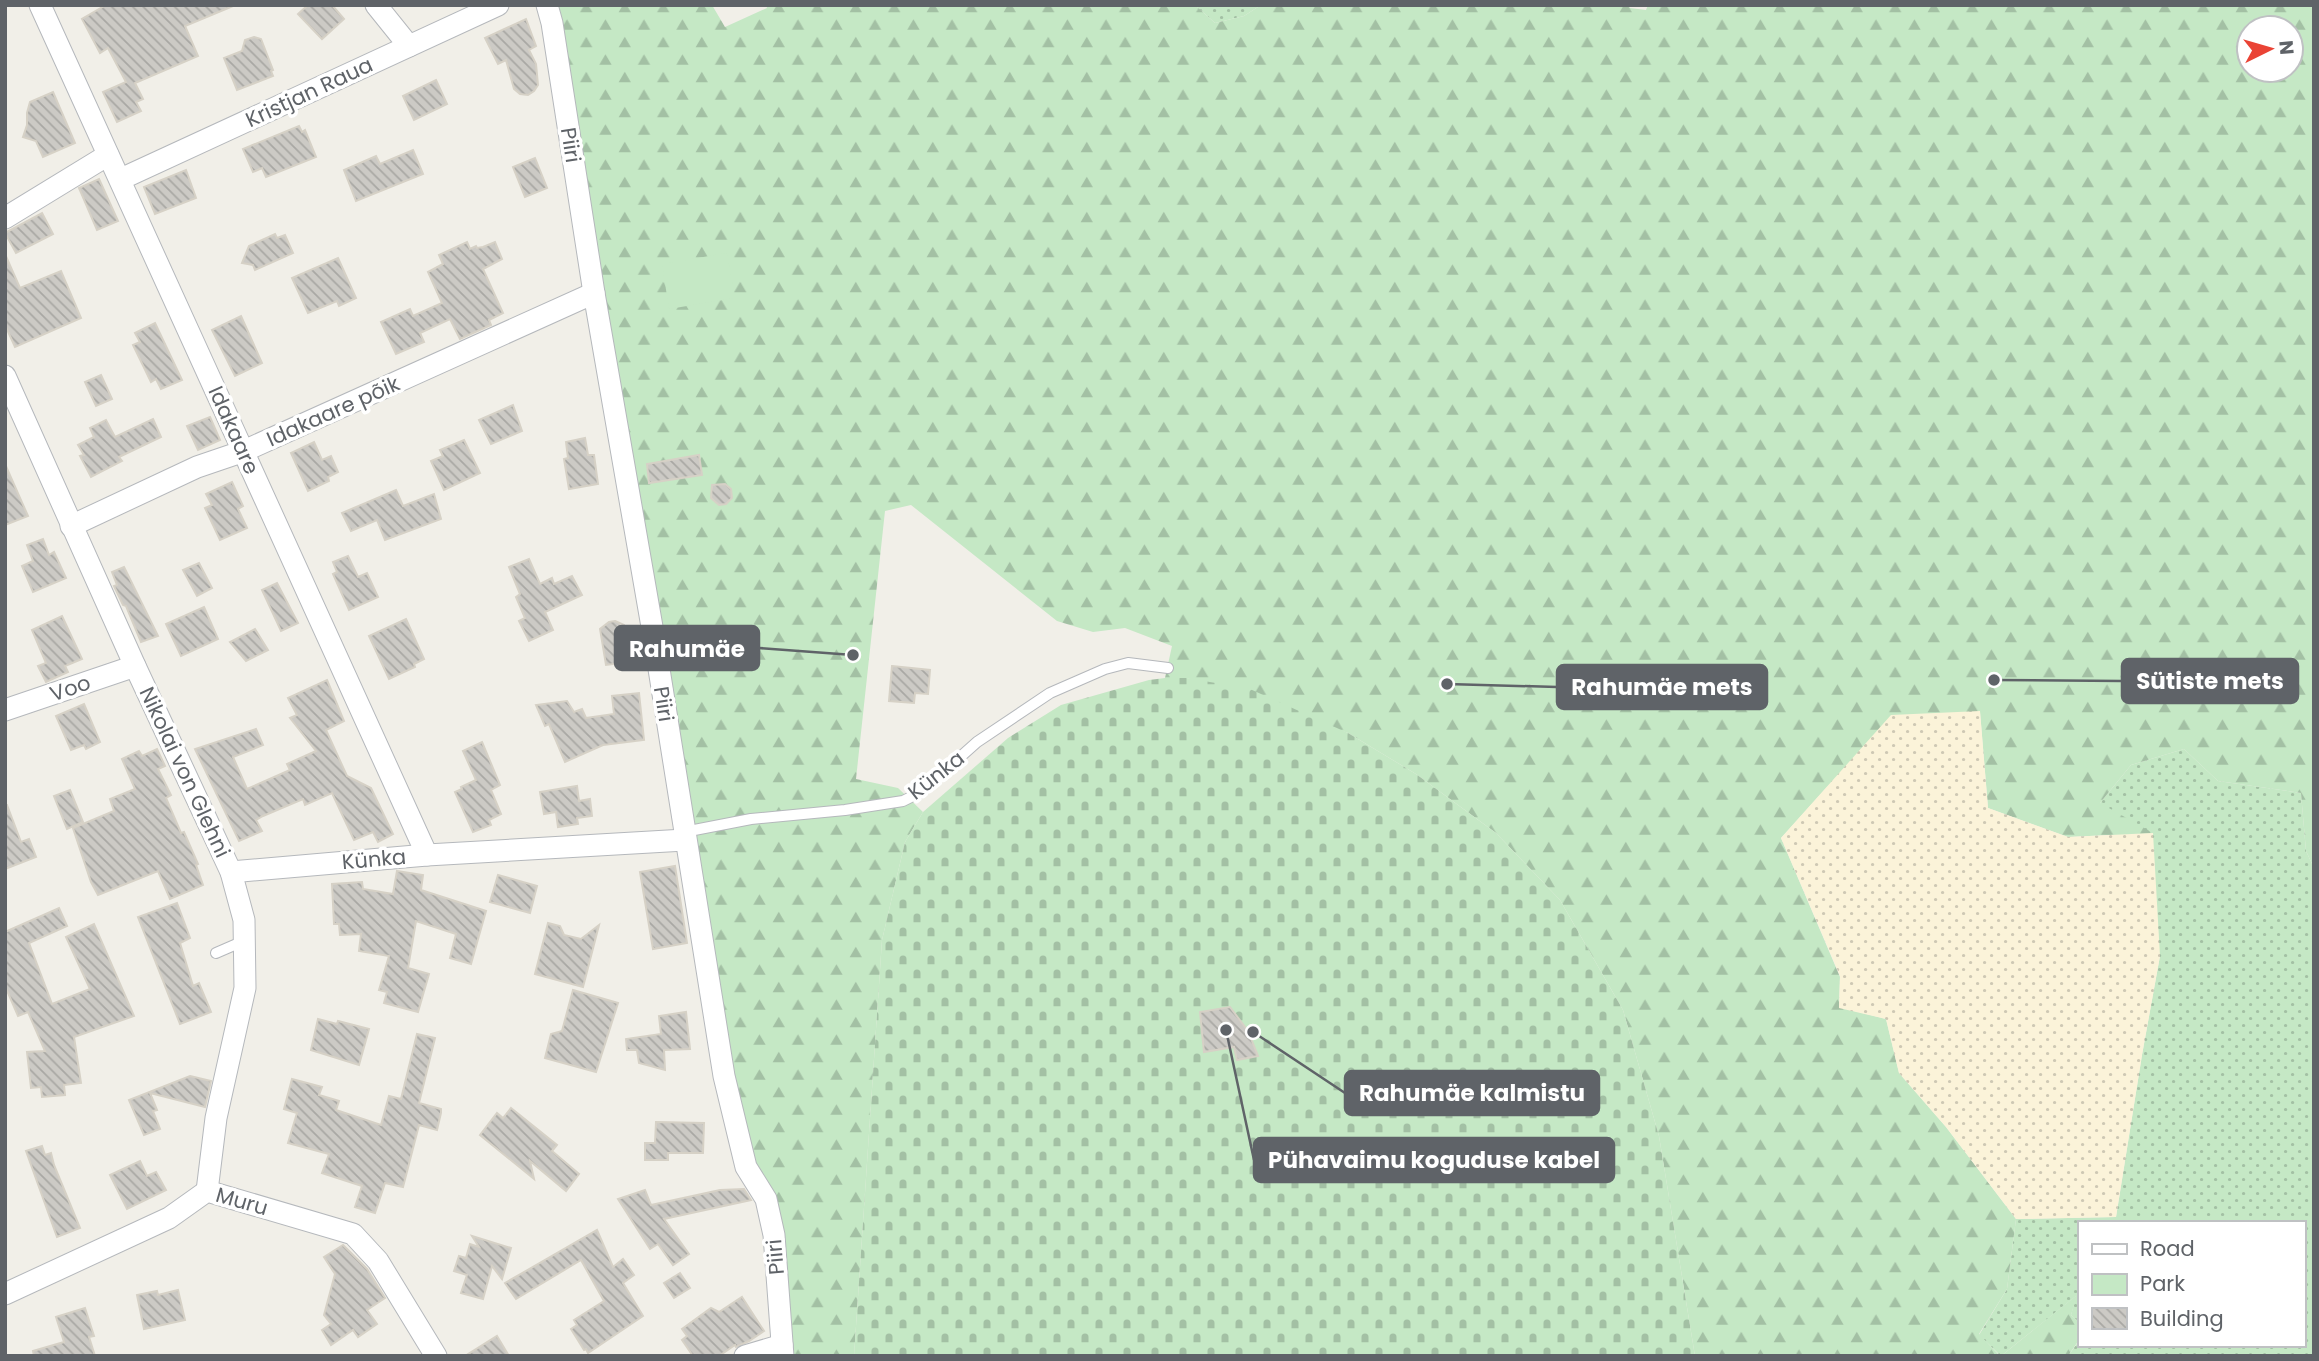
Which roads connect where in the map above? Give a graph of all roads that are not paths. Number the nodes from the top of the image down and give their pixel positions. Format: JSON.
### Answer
{"nodes":[{"id":1,"x":40,"y":5,"type":"edge"},
{"id":2,"x":376,"y":5,"type":"edge"},
{"id":3,"x":498,"y":5,"type":"edge"},
{"id":4,"x":547,"y":5,"type":"edge"},
{"id":5,"x":409,"y":46,"type":"junction"},
{"id":6,"x":107,"y":155,"type":"junction"},
{"id":7,"x":121,"y":179,"type":"junction"},
{"id":8,"x":5,"y":218,"type":"edge"},
{"id":9,"x":594,"y":293,"type":"junction"},
{"id":10,"x":5,"y":376,"type":"edge"},
{"id":11,"x":244,"y":451,"type":"junction"},
{"id":12,"x":71,"y":526,"type":"junction"},
{"id":13,"x":135,"y":666,"type":"junction"},
{"id":14,"x":1168,"y":668,"type":"dead end"},
{"id":15,"x":5,"y":710,"type":"edge"},
{"id":16,"x":685,"y":836,"type":"junction"},
{"id":17,"x":427,"y":855,"type":"junction"},
{"id":18,"x":231,"y":872,"type":"junction"},
{"id":19,"x":246,"y":940,"type":"junction"},
{"id":20,"x":216,"y":953,"type":"dead end"},
{"id":21,"x":207,"y":1191,"type":"junction"},
{"id":22,"x":5,"y":1294,"type":"edge"},
{"id":23,"x":782,"y":1350,"type":"edge"},
{"id":24,"x":436,"y":1356,"type":"edge"},
{"id":25,"x":746,"y":1356,"type":"edge"}],
"edges":[{"from":1,"to":6,"type":"street","name":"Idakaare"},
{"from":2,"to":5,"type":"street"},
{"from":3,"to":5,"type":"street","name":"Kristjan Raua"},
{"from":4,"to":9,"type":"street","name":"Piiri"},
{"from":5,"to":7,"type":"street","name":"Kristjan Raua"},
{"from":6,"to":7,"type":"street","name":"Idakaare"},
{"from":6,"to":8,"type":"street"},
{"from":7,"to":11,"type":"street","name":"Idakaare"},
{"from":9,"to":11,"type":"street","name":"Idakaare põik"},
{"from":9,"to":16,"type":"street","name":"Piiri"},
{"from":10,"to":12,"type":"street","name":"Nikolai von Glehni"},
{"from":11,"to":12,"type":"street","name":"Idakaare põik"},
{"from":11,"to":17,"type":"street","name":"Idakaare"},
{"from":12,"to":13,"type":"street","name":"Nikolai von Glehni"},
{"from":13,"to":15,"type":"street","name":"Voo"},
{"from":13,"to":18,"type":"street","name":"Nikolai von Glehni"},
{"from":14,"to":16,"type":"lane","name":"Künka"},
{"from":16,"to":17,"type":"street","name":"Künka"},
{"from":16,"to":23,"type":"street","name":"Piiri"},
{"from":17,"to":18,"type":"street","name":"Künka"},
{"from":18,"to":19,"type":"street","name":"Nikolai von Glehni"},
{"from":19,"to":20,"type":"lane"},
{"from":19,"to":21,"type":"street","name":"Nikolai von Glehni"},
{"from":21,"to":22,"type":"street","name":"Muru"},
{"from":21,"to":24,"type":"street","name":"Muru"},
{"from":23,"to":25,"type":"street"}]}
